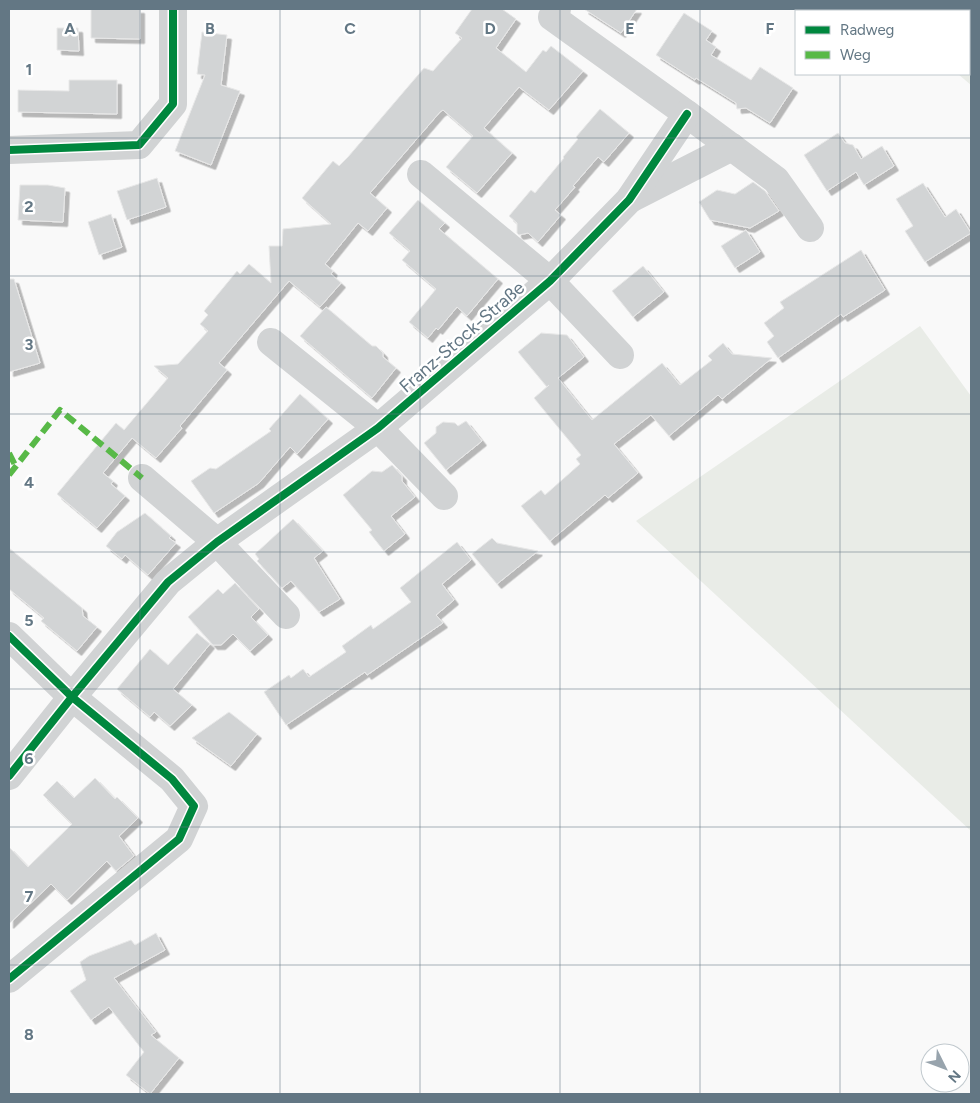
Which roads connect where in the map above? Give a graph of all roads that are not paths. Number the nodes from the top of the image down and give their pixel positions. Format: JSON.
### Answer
{"nodes":[{"id":1,"x":173,"y":9,"type":"edge"},
{"id":2,"x":557,"y":9,"type":"edge"},
{"id":3,"x":687,"y":114,"type":"junction"},
{"id":4,"x":732,"y":147,"type":"junction"},
{"id":5,"x":9,"y":150,"type":"edge"},
{"id":6,"x":420,"y":174,"type":"dead end"},
{"id":7,"x":629,"y":200,"type":"junction"},
{"id":8,"x":810,"y":228,"type":"dead end"},
{"id":9,"x":550,"y":281,"type":"junction"},
{"id":10,"x":271,"y":342,"type":"dead end"},
{"id":11,"x":620,"y":355,"type":"dead end"},
{"id":12,"x":378,"y":428,"type":"junction"},
{"id":13,"x":142,"y":478,"type":"dead end"},
{"id":14,"x":444,"y":496,"type":"dead end"},
{"id":15,"x":217,"y":542,"type":"junction"},
{"id":16,"x":286,"y":615,"type":"dead end"},
{"id":17,"x":9,"y":636,"type":"edge"},
{"id":18,"x":72,"y":697,"type":"junction"},
{"id":19,"x":9,"y":776,"type":"edge"},
{"id":20,"x":9,"y":979,"type":"edge"}],
"edges":[{"from":1,"to":5,"type":"street"},
{"from":2,"to":3,"type":"street"},
{"from":3,"to":4,"type":"street"},
{"from":3,"to":7,"type":"street","name":"Franz-Stock-Straße"},
{"from":4,"to":7,"type":"street","name":"Franz-Stock-Straße"},
{"from":4,"to":8,"type":"street"},
{"from":6,"to":9,"type":"street","name":"Franz-Stock-Straße"},
{"from":7,"to":9,"type":"street","name":"Franz-Stock-Straße"},
{"from":9,"to":11,"type":"street","name":"Franz-Stock-Straße"},
{"from":9,"to":12,"type":"street","name":"Franz-Stock-Straße"},
{"from":10,"to":12,"type":"street"},
{"from":12,"to":14,"type":"street"},
{"from":12,"to":15,"type":"street","name":"Franz-Stock-Straße"},
{"from":13,"to":15,"type":"street"},
{"from":15,"to":16,"type":"street"},
{"from":15,"to":18,"type":"street","name":"Franz-Stock-Straße"},
{"from":17,"to":18,"type":"street"},
{"from":18,"to":19,"type":"street","name":"Franz-Stock-Straße"},
{"from":18,"to":20,"type":"street"}]}
